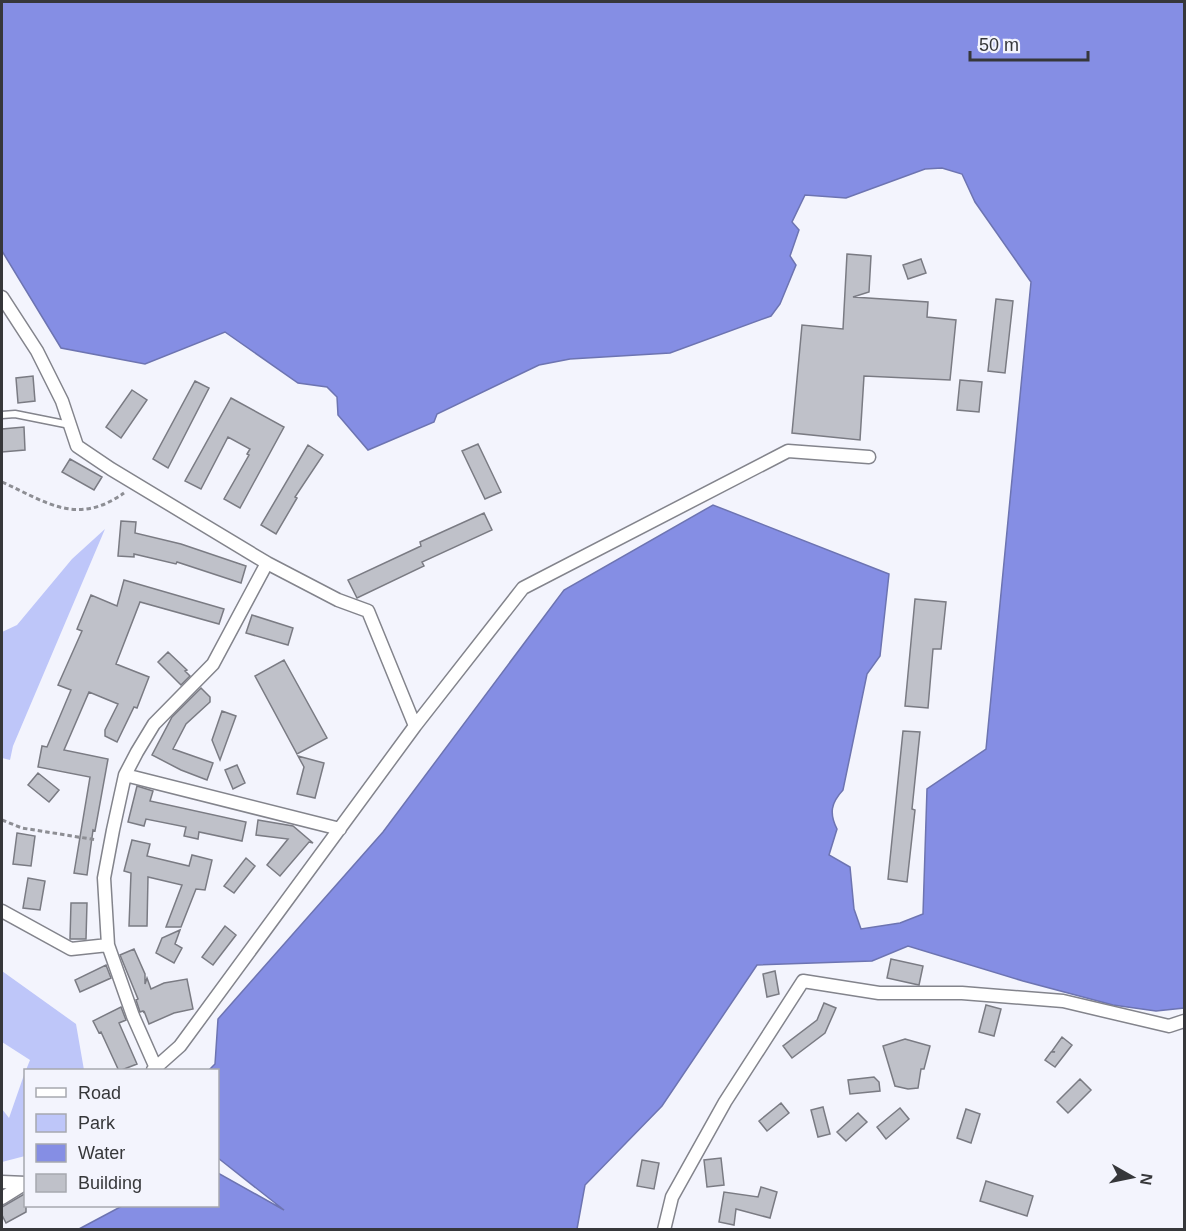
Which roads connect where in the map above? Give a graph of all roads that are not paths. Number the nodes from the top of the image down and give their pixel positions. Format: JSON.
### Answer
{"nodes":[{"id":1,"x":2,"y":297,"type":"edge"},
{"id":2,"x":2,"y":415,"type":"edge"},
{"id":3,"x":70,"y":425,"type":"junction"},
{"id":4,"x":868,"y":458,"type":"dead end"},
{"id":5,"x":267,"y":563,"type":"junction"},
{"id":6,"x":415,"y":726,"type":"junction"},
{"id":7,"x":125,"y":775,"type":"junction"},
{"id":8,"x":340,"y":829,"type":"junction"},
{"id":9,"x":2,"y":912,"type":"edge"},
{"id":10,"x":108,"y":945,"type":"junction"},
{"id":11,"x":1185,"y":1021,"type":"edge"},
{"id":12,"x":154,"y":1069,"type":"edge"},
{"id":13,"x":2,"y":1182,"type":"edge"},
{"id":14,"x":24,"y":1183,"type":"edge"},
{"id":15,"x":24,"y":1184,"type":"edge"},
{"id":16,"x":2,"y":1198,"type":"edge"},
{"id":17,"x":664,"y":1230,"type":"edge"}],
"edges":[{"from":1,"to":3,"type":"street"},
{"from":2,"to":3,"type":"lane"},
{"from":3,"to":5,"type":"street"},
{"from":4,"to":6,"type":"street"},
{"from":5,"to":6,"type":"street"},
{"from":5,"to":7,"type":"street"},
{"from":6,"to":8,"type":"street"},
{"from":7,"to":8,"type":"street"},
{"from":7,"to":10,"type":"street"},
{"from":8,"to":12,"type":"street"},
{"from":9,"to":10,"type":"street"},
{"from":10,"to":12,"type":"street"},
{"from":11,"to":17,"type":"street"},
{"from":13,"to":14,"type":"street"},
{"from":15,"to":16,"type":"street"}]}
